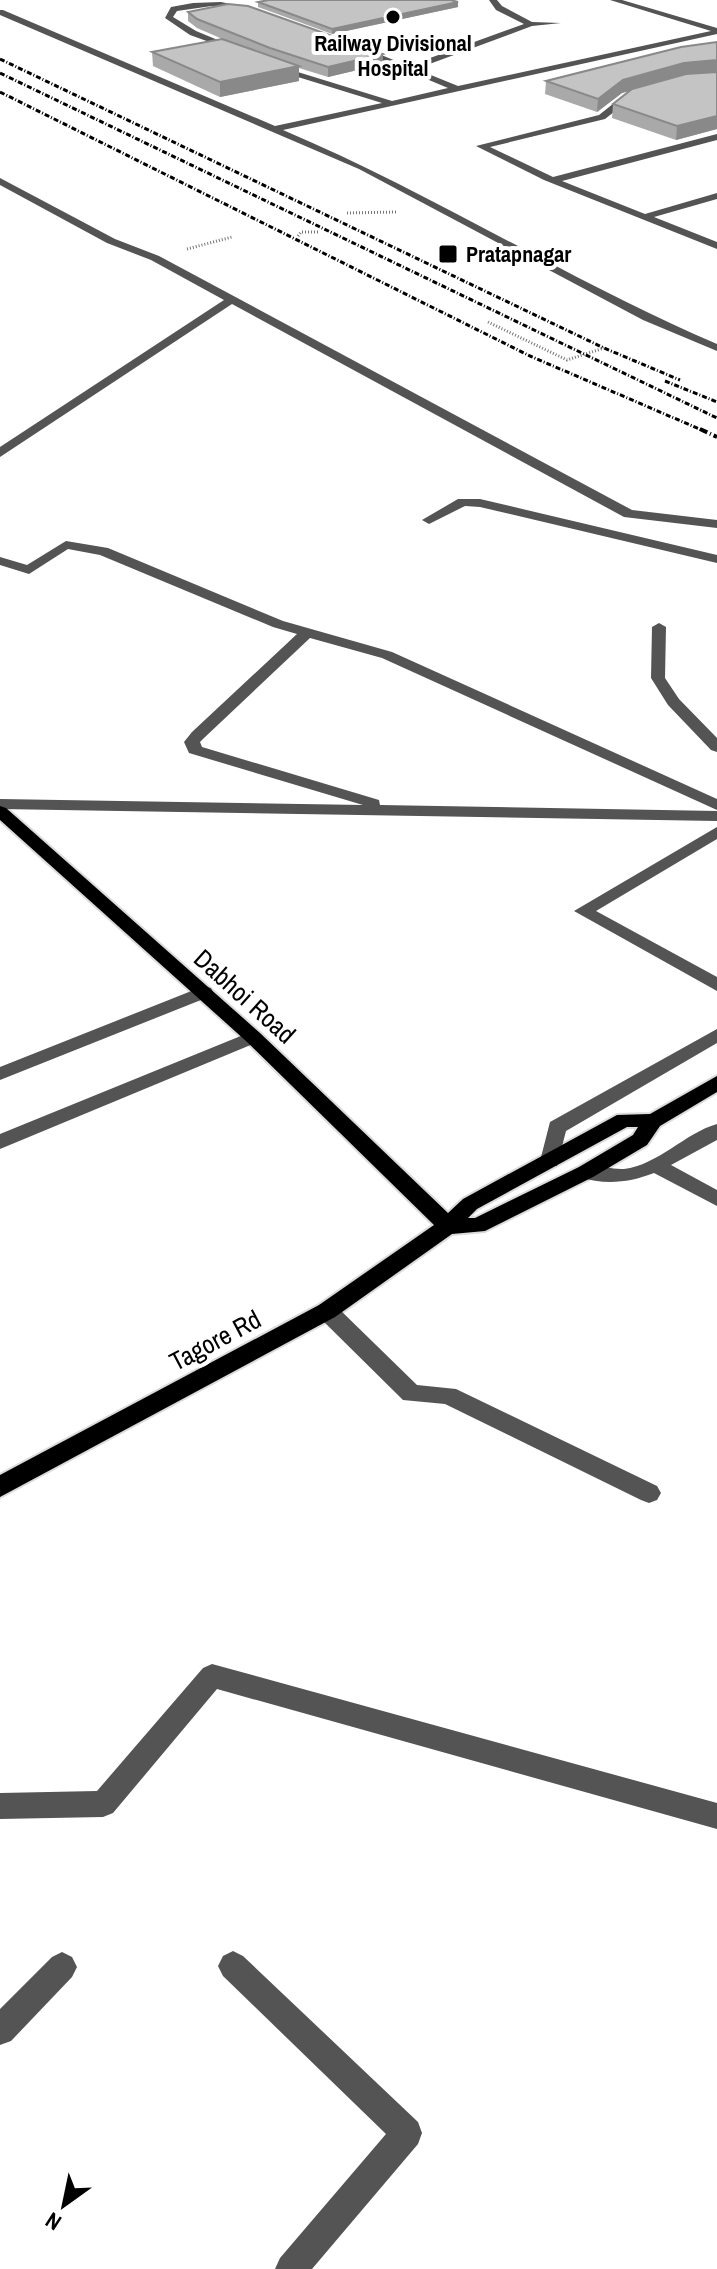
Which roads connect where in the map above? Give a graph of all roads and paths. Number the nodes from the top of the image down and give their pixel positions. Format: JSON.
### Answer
{"nodes":[{"id":1,"x":247,"y":0,"type":"edge"},
{"id":2,"x":493,"y":0,"type":"edge"},
{"id":3,"x":614,"y":0,"type":"edge"},
{"id":4,"x":652,"y":3,"type":"dead end"},
{"id":5,"x":228,"y":5,"type":"junction"},
{"id":6,"x":636,"y":7,"type":"junction"},
{"id":7,"x":0,"y":12,"type":"edge"},
{"id":8,"x":266,"y":15,"type":"edge"},
{"id":9,"x":557,"y":23,"type":"dead end"},
{"id":10,"x":531,"y":24,"type":"junction"},
{"id":11,"x":717,"y":31,"type":"edge"},
{"id":12,"x":353,"y":47,"type":"edge"},
{"id":13,"x":242,"y":53,"type":"edge"},
{"id":14,"x":266,"y":63,"type":"edge"},
{"id":15,"x":411,"y":68,"type":"junction"},
{"id":16,"x":455,"y":88,"type":"junction"},
{"id":17,"x":640,"y":94,"type":"edge"},
{"id":18,"x":391,"y":103,"type":"junction"},
{"id":19,"x":275,"y":129,"type":"junction"},
{"id":20,"x":717,"y":137,"type":"edge"},
{"id":21,"x":554,"y":180,"type":"junction"},
{"id":22,"x":0,"y":181,"type":"edge"},
{"id":23,"x":717,"y":196,"type":"edge"},
{"id":24,"x":644,"y":217,"type":"junction"},
{"id":25,"x":320,"y":232,"type":"dead end"},
{"id":26,"x":717,"y":233,"type":"edge"},
{"id":27,"x":298,"y":236,"type":"dead end"},
{"id":28,"x":232,"y":237,"type":"dead end"},
{"id":29,"x":698,"y":239,"type":"junction"},
{"id":30,"x":717,"y":246,"type":"edge"},
{"id":31,"x":155,"y":258,"type":"junction"},
{"id":32,"x":230,"y":301,"type":"junction"},
{"id":33,"x":488,"y":322,"type":"dead end"},
{"id":34,"x":604,"y":348,"type":"dead end"},
{"id":35,"x":717,"y":348,"type":"edge"},
{"id":36,"x":0,"y":453,"type":"edge"},
{"id":37,"x":429,"y":520,"type":"dead end"},
{"id":38,"x":717,"y":524,"type":"edge"},
{"id":39,"x":717,"y":559,"type":"edge"},
{"id":40,"x":0,"y":561,"type":"edge"},
{"id":41,"x":659,"y":627,"type":"dead end"},
{"id":42,"x":307,"y":632,"type":"junction"},
{"id":43,"x":717,"y":747,"type":"edge"},
{"id":44,"x":0,"y":804,"type":"edge"},
{"id":45,"x":717,"y":805,"type":"edge"},
{"id":46,"x":0,"y":811,"type":"edge"},
{"id":47,"x":400,"y":811,"type":"junction"},
{"id":48,"x":717,"y":816,"type":"edge"},
{"id":49,"x":717,"y":832,"type":"edge"},
{"id":50,"x":717,"y":985,"type":"edge"},
{"id":51,"x":204,"y":992,"type":"junction"},
{"id":52,"x":717,"y":1035,"type":"edge"},
{"id":53,"x":253,"y":1037,"type":"junction"},
{"id":54,"x":0,"y":1074,"type":"edge"},
{"id":55,"x":717,"y":1083,"type":"edge"},
{"id":56,"x":653,"y":1121,"type":"junction"},
{"id":57,"x":717,"y":1131,"type":"edge"},
{"id":58,"x":0,"y":1142,"type":"edge"},
{"id":59,"x":550,"y":1161,"type":"junction"},
{"id":60,"x":655,"y":1165,"type":"junction"},
{"id":61,"x":586,"y":1172,"type":"junction"},
{"id":62,"x":717,"y":1199,"type":"edge"},
{"id":63,"x":448,"y":1226,"type":"junction"},
{"id":64,"x":327,"y":1311,"type":"junction"},
{"id":65,"x":0,"y":1487,"type":"edge"},
{"id":66,"x":649,"y":1493,"type":"dead end"},
{"id":67,"x":0,"y":1806,"type":"edge"},
{"id":68,"x":717,"y":1816,"type":"edge"},
{"id":69,"x":233,"y":1966,"type":"dead end"},
{"id":70,"x":62,"y":1967,"type":"dead end"},
{"id":71,"x":0,"y":2030,"type":"edge"},
{"id":72,"x":291,"y":2269,"type":"edge"}],
"edges":[{"from":1,"to":5,"type":"street"},
{"from":2,"to":10,"type":"street"},
{"from":3,"to":6,"type":"street"},
{"from":4,"to":6,"type":"street"},
{"from":5,"to":8,"type":"street"},
{"from":5,"to":13,"type":"street"},
{"from":6,"to":11,"type":"street"},
{"from":7,"to":19,"type":"street"},
{"from":9,"to":10,"type":"street"},
{"from":10,"to":15,"type":"street"},
{"from":11,"to":16,"type":"street"},
{"from":12,"to":15,"type":"street"},
{"from":14,"to":18,"type":"street"},
{"from":15,"to":16,"type":"street"},
{"from":16,"to":18,"type":"street"},
{"from":17,"to":21,"type":"street"},
{"from":18,"to":19,"type":"street"},
{"from":19,"to":35,"type":"street"},
{"from":20,"to":21,"type":"street"},
{"from":21,"to":24,"type":"street"},
{"from":22,"to":31,"type":"street"},
{"from":23,"to":24,"type":"street"},
{"from":24,"to":29,"type":"street"},
{"from":25,"to":27,"type":"path"},
{"from":26,"to":29,"type":"street"},
{"from":28,"to":31,"type":"path"},
{"from":29,"to":30,"type":"street"},
{"from":31,"to":32,"type":"street"},
{"from":32,"to":36,"type":"street"},
{"from":32,"to":38,"type":"street"},
{"from":33,"to":34,"type":"path"},
{"from":37,"to":39,"type":"street"},
{"from":40,"to":42,"type":"street"},
{"from":41,"to":43,"type":"street"},
{"from":42,"to":45,"type":"street"},
{"from":42,"to":47,"type":"street"},
{"from":44,"to":47,"type":"street"},
{"from":46,"to":51,"type":"main road","name":"Dabhoi Road"},
{"from":47,"to":48,"type":"street"},
{"from":49,"to":50,"type":"street"},
{"from":51,"to":53,"type":"main road","name":"Dabhoi Road"},
{"from":51,"to":54,"type":"street"},
{"from":52,"to":59,"type":"street"},
{"from":53,"to":58,"type":"street"},
{"from":53,"to":63,"type":"main road","name":"Dabhoi Road"},
{"from":55,"to":56,"type":"main road"},
{"from":56,"to":59,"type":"main road","name":"Tagore Rd"},
{"from":56,"to":61,"type":"main road"},
{"from":57,"to":60,"type":"street"},
{"from":59,"to":63,"type":"main road","name":"Tagore Rd"},
{"from":60,"to":61,"type":"street"},
{"from":60,"to":62,"type":"street"},
{"from":61,"to":63,"type":"main road"},
{"from":63,"to":64,"type":"main road","name":"Tagore Rd"},
{"from":64,"to":65,"type":"main road","name":"Tagore Rd"},
{"from":64,"to":66,"type":"street"},
{"from":67,"to":68,"type":"street"},
{"from":69,"to":72,"type":"street"},
{"from":70,"to":71,"type":"street"}]}
